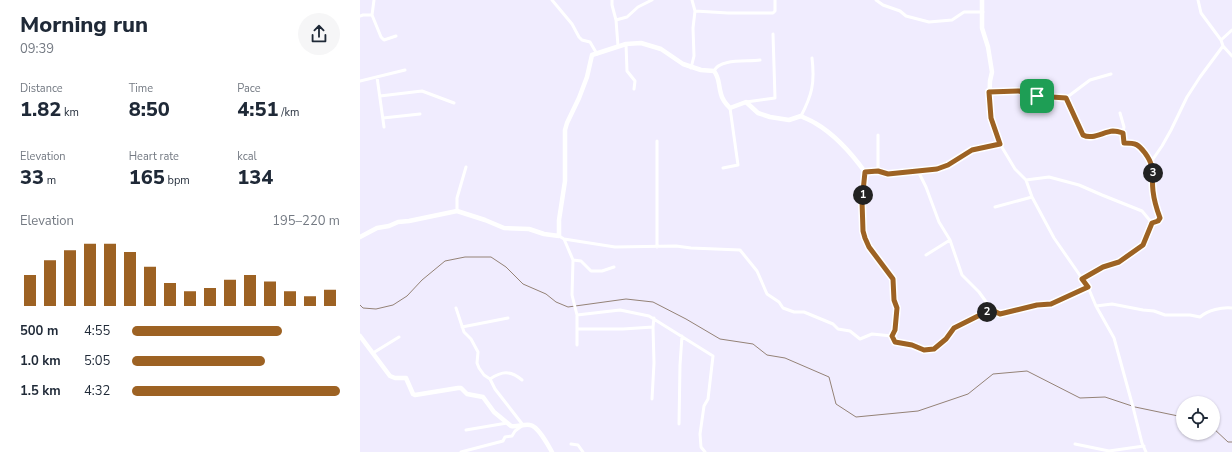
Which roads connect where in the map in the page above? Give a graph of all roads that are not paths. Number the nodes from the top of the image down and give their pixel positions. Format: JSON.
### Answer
{"nodes":[{"id":1,"x":374,"y":0,"type":"edge"},
{"id":2,"x":552,"y":0,"type":"edge"},
{"id":3,"x":612,"y":0,"type":"edge"},
{"id":4,"x":652,"y":0,"type":"edge"},
{"id":5,"x":692,"y":0,"type":"edge"},
{"id":6,"x":775,"y":0,"type":"edge"},
{"id":7,"x":876,"y":0,"type":"edge"},
{"id":8,"x":884,"y":0,"type":"edge"},
{"id":9,"x":982,"y":0,"type":"edge"},
{"id":10,"x":1198,"y":0,"type":"edge"},
{"id":11,"x":883,"y":5,"type":"junction"},
{"id":12,"x":695,"y":11,"type":"junction"},
{"id":13,"x":982,"y":12,"type":"junction"},
{"id":14,"x":372,"y":15,"type":"junction"},
{"id":15,"x":360,"y":16,"type":"edge"},
{"id":16,"x":616,"y":20,"type":"junction"},
{"id":17,"x":1232,"y":30,"type":"edge"},
{"id":18,"x":773,"y":34,"type":"dead end"},
{"id":19,"x":396,"y":36,"type":"dead end"},
{"id":20,"x":1220,"y":40,"type":"junction"},
{"id":21,"x":626,"y":44,"type":"junction"},
{"id":22,"x":618,"y":46,"type":"junction"},
{"id":23,"x":1223,"y":46,"type":"junction"},
{"id":24,"x":597,"y":54,"type":"junction"},
{"id":25,"x":1232,"y":56,"type":"edge"},
{"id":26,"x":812,"y":58,"type":"dead end"},
{"id":27,"x":760,"y":60,"type":"dead end"},
{"id":28,"x":691,"y":68,"type":"junction"},
{"id":29,"x":405,"y":70,"type":"dead end"},
{"id":30,"x":714,"y":71,"type":"junction"},
{"id":31,"x":1111,"y":74,"type":"dead end"},
{"id":32,"x":377,"y":77,"type":"junction"},
{"id":33,"x":360,"y":81,"type":"edge"},
{"id":34,"x":634,"y":90,"type":"dead end"},
{"id":35,"x":989,"y":92,"type":"junction"},
{"id":36,"x":380,"y":96,"type":"junction"},
{"id":37,"x":1066,"y":98,"type":"junction"},
{"id":38,"x":454,"y":102,"type":"dead end"},
{"id":39,"x":746,"y":102,"type":"junction"},
{"id":40,"x":730,"y":108,"type":"junction"},
{"id":41,"x":1120,"y":113,"type":"dead end"},
{"id":42,"x":420,"y":114,"type":"dead end"},
{"id":43,"x":801,"y":116,"type":"junction"},
{"id":44,"x":383,"y":118,"type":"junction"},
{"id":45,"x":384,"y":127,"type":"dead end"},
{"id":46,"x":1123,"y":133,"type":"junction"},
{"id":47,"x":878,"y":135,"type":"dead end"},
{"id":48,"x":657,"y":141,"type":"dead end"},
{"id":49,"x":1000,"y":144,"type":"junction"},
{"id":50,"x":1152,"y":162,"type":"junction"},
{"id":51,"x":466,"y":167,"type":"dead end"},
{"id":52,"x":723,"y":168,"type":"dead end"},
{"id":53,"x":878,"y":171,"type":"junction"},
{"id":54,"x":918,"y":171,"type":"junction"},
{"id":55,"x":865,"y":172,"type":"junction"},
{"id":56,"x":1026,"y":180,"type":"junction"},
{"id":57,"x":1032,"y":197,"type":"junction"},
{"id":58,"x":995,"y":207,"type":"dead end"},
{"id":59,"x":457,"y":211,"type":"junction"},
{"id":60,"x":1152,"y":223,"type":"junction"},
{"id":61,"x":559,"y":236,"type":"junction"},
{"id":62,"x":360,"y":237,"type":"edge"},
{"id":63,"x":564,"y":239,"type":"junction"},
{"id":64,"x":950,"y":240,"type":"junction"},
{"id":65,"x":657,"y":247,"type":"junction"},
{"id":66,"x":926,"y":255,"type":"dead end"},
{"id":67,"x":573,"y":260,"type":"junction"},
{"id":68,"x":614,"y":267,"type":"dead end"},
{"id":69,"x":1082,"y":279,"type":"junction"},
{"id":70,"x":1088,"y":287,"type":"junction"},
{"id":71,"x":1096,"y":306,"type":"junction"},
{"id":72,"x":456,"y":308,"type":"dead end"},
{"id":73,"x":1232,"y":308,"type":"edge"},
{"id":74,"x":992,"y":310,"type":"junction"},
{"id":75,"x":577,"y":315,"type":"junction"},
{"id":76,"x":508,"y":318,"type":"dead end"},
{"id":77,"x":654,"y":318,"type":"junction"},
{"id":78,"x":462,"y":327,"type":"junction"},
{"id":79,"x":652,"y":327,"type":"junction"},
{"id":80,"x":578,"y":329,"type":"junction"},
{"id":81,"x":360,"y":336,"type":"edge"},
{"id":82,"x":682,"y":336,"type":"junction"},
{"id":83,"x":892,"y":336,"type":"junction"},
{"id":84,"x":399,"y":337,"type":"dead end"},
{"id":85,"x":577,"y":345,"type":"dead end"},
{"id":86,"x":374,"y":353,"type":"junction"},
{"id":87,"x":490,"y":379,"type":"junction"},
{"id":88,"x":522,"y":380,"type":"dead end"},
{"id":89,"x":652,"y":399,"type":"dead end"},
{"id":90,"x":507,"y":423,"type":"junction"},
{"id":91,"x":680,"y":424,"type":"dead end"},
{"id":92,"x":523,"y":425,"type":"junction"},
{"id":93,"x":466,"y":430,"type":"dead end"},
{"id":94,"x":571,"y":444,"type":"dead end"},
{"id":95,"x":1075,"y":444,"type":"dead end"},
{"id":96,"x":1144,"y":446,"type":"junction"},
{"id":97,"x":461,"y":452,"type":"edge"},
{"id":98,"x":552,"y":452,"type":"edge"},
{"id":99,"x":583,"y":452,"type":"edge"},
{"id":100,"x":705,"y":452,"type":"edge"},
{"id":101,"x":1146,"y":452,"type":"edge"}],
"edges":[{"from":1,"to":14,"type":"street"},
{"from":2,"to":24,"type":"street"},
{"from":3,"to":16,"type":"street"},
{"from":4,"to":16,"type":"street"},
{"from":5,"to":12,"type":"street"},
{"from":6,"to":12,"type":"street"},
{"from":7,"to":11,"type":"street"},
{"from":8,"to":11,"type":"street"},
{"from":9,"to":13,"type":"street"},
{"from":10,"to":20,"type":"street"},
{"from":11,"to":13,"type":"street"},
{"from":12,"to":28,"type":"street"},
{"from":13,"to":35,"type":"street"},
{"from":14,"to":15,"type":"street"},
{"from":14,"to":19,"type":"street"},
{"from":16,"to":22,"type":"street"},
{"from":17,"to":20,"type":"street"},
{"from":18,"to":39,"type":"street"},
{"from":20,"to":23,"type":"street"},
{"from":21,"to":22,"type":"street"},
{"from":21,"to":28,"type":"street"},
{"from":21,"to":34,"type":"street"},
{"from":22,"to":24,"type":"street"},
{"from":23,"to":25,"type":"street"},
{"from":23,"to":50,"type":"street"},
{"from":24,"to":61,"type":"street"},
{"from":26,"to":43,"type":"street"},
{"from":27,"to":30,"type":"street"},
{"from":28,"to":30,"type":"street"},
{"from":29,"to":32,"type":"street"},
{"from":30,"to":40,"type":"street"},
{"from":31,"to":37,"type":"street"},
{"from":32,"to":33,"type":"street"},
{"from":32,"to":36,"type":"street"},
{"from":35,"to":37,"type":"street"},
{"from":35,"to":49,"type":"street"},
{"from":36,"to":38,"type":"street"},
{"from":36,"to":44,"type":"street"},
{"from":37,"to":46,"type":"street"},
{"from":39,"to":40,"type":"street"},
{"from":39,"to":43,"type":"street"},
{"from":40,"to":52,"type":"street"},
{"from":41,"to":46,"type":"street"},
{"from":42,"to":44,"type":"street"},
{"from":43,"to":55,"type":"street"},
{"from":44,"to":45,"type":"street"},
{"from":46,"to":50,"type":"street"},
{"from":47,"to":53,"type":"street"},
{"from":48,"to":65,"type":"street"},
{"from":49,"to":54,"type":"street"},
{"from":49,"to":56,"type":"street"},
{"from":50,"to":60,"type":"street"},
{"from":51,"to":59,"type":"street"},
{"from":53,"to":54,"type":"street"},
{"from":53,"to":55,"type":"street"},
{"from":54,"to":64,"type":"street"},
{"from":55,"to":83,"type":"street"},
{"from":56,"to":57,"type":"street"},
{"from":56,"to":60,"type":"street"},
{"from":57,"to":58,"type":"street"},
{"from":57,"to":69,"type":"street"},
{"from":59,"to":61,"type":"street"},
{"from":59,"to":62,"type":"street"},
{"from":60,"to":69,"type":"street"},
{"from":61,"to":63,"type":"street"},
{"from":63,"to":65,"type":"street"},
{"from":63,"to":67,"type":"street"},
{"from":64,"to":66,"type":"street"},
{"from":64,"to":74,"type":"street"},
{"from":65,"to":83,"type":"street"},
{"from":67,"to":68,"type":"street"},
{"from":67,"to":75,"type":"street"},
{"from":69,"to":70,"type":"street"},
{"from":70,"to":71,"type":"street"},
{"from":70,"to":74,"type":"street"},
{"from":71,"to":73,"type":"street"},
{"from":71,"to":96,"type":"street"},
{"from":72,"to":78,"type":"street"},
{"from":74,"to":83,"type":"street"},
{"from":75,"to":77,"type":"street"},
{"from":75,"to":80,"type":"street"},
{"from":76,"to":78,"type":"street"},
{"from":77,"to":79,"type":"street"},
{"from":77,"to":82,"type":"street"},
{"from":78,"to":87,"type":"street"},
{"from":79,"to":80,"type":"street"},
{"from":79,"to":89,"type":"street"},
{"from":80,"to":85,"type":"street"},
{"from":81,"to":86,"type":"street"},
{"from":82,"to":91,"type":"street"},
{"from":82,"to":100,"type":"street"},
{"from":84,"to":86,"type":"street"},
{"from":86,"to":90,"type":"street"},
{"from":87,"to":88,"type":"street"},
{"from":87,"to":92,"type":"street"},
{"from":90,"to":92,"type":"street"},
{"from":90,"to":93,"type":"street"},
{"from":92,"to":97,"type":"street"},
{"from":92,"to":98,"type":"street"},
{"from":94,"to":99,"type":"street"},
{"from":95,"to":96,"type":"street"},
{"from":96,"to":101,"type":"street"}]}
